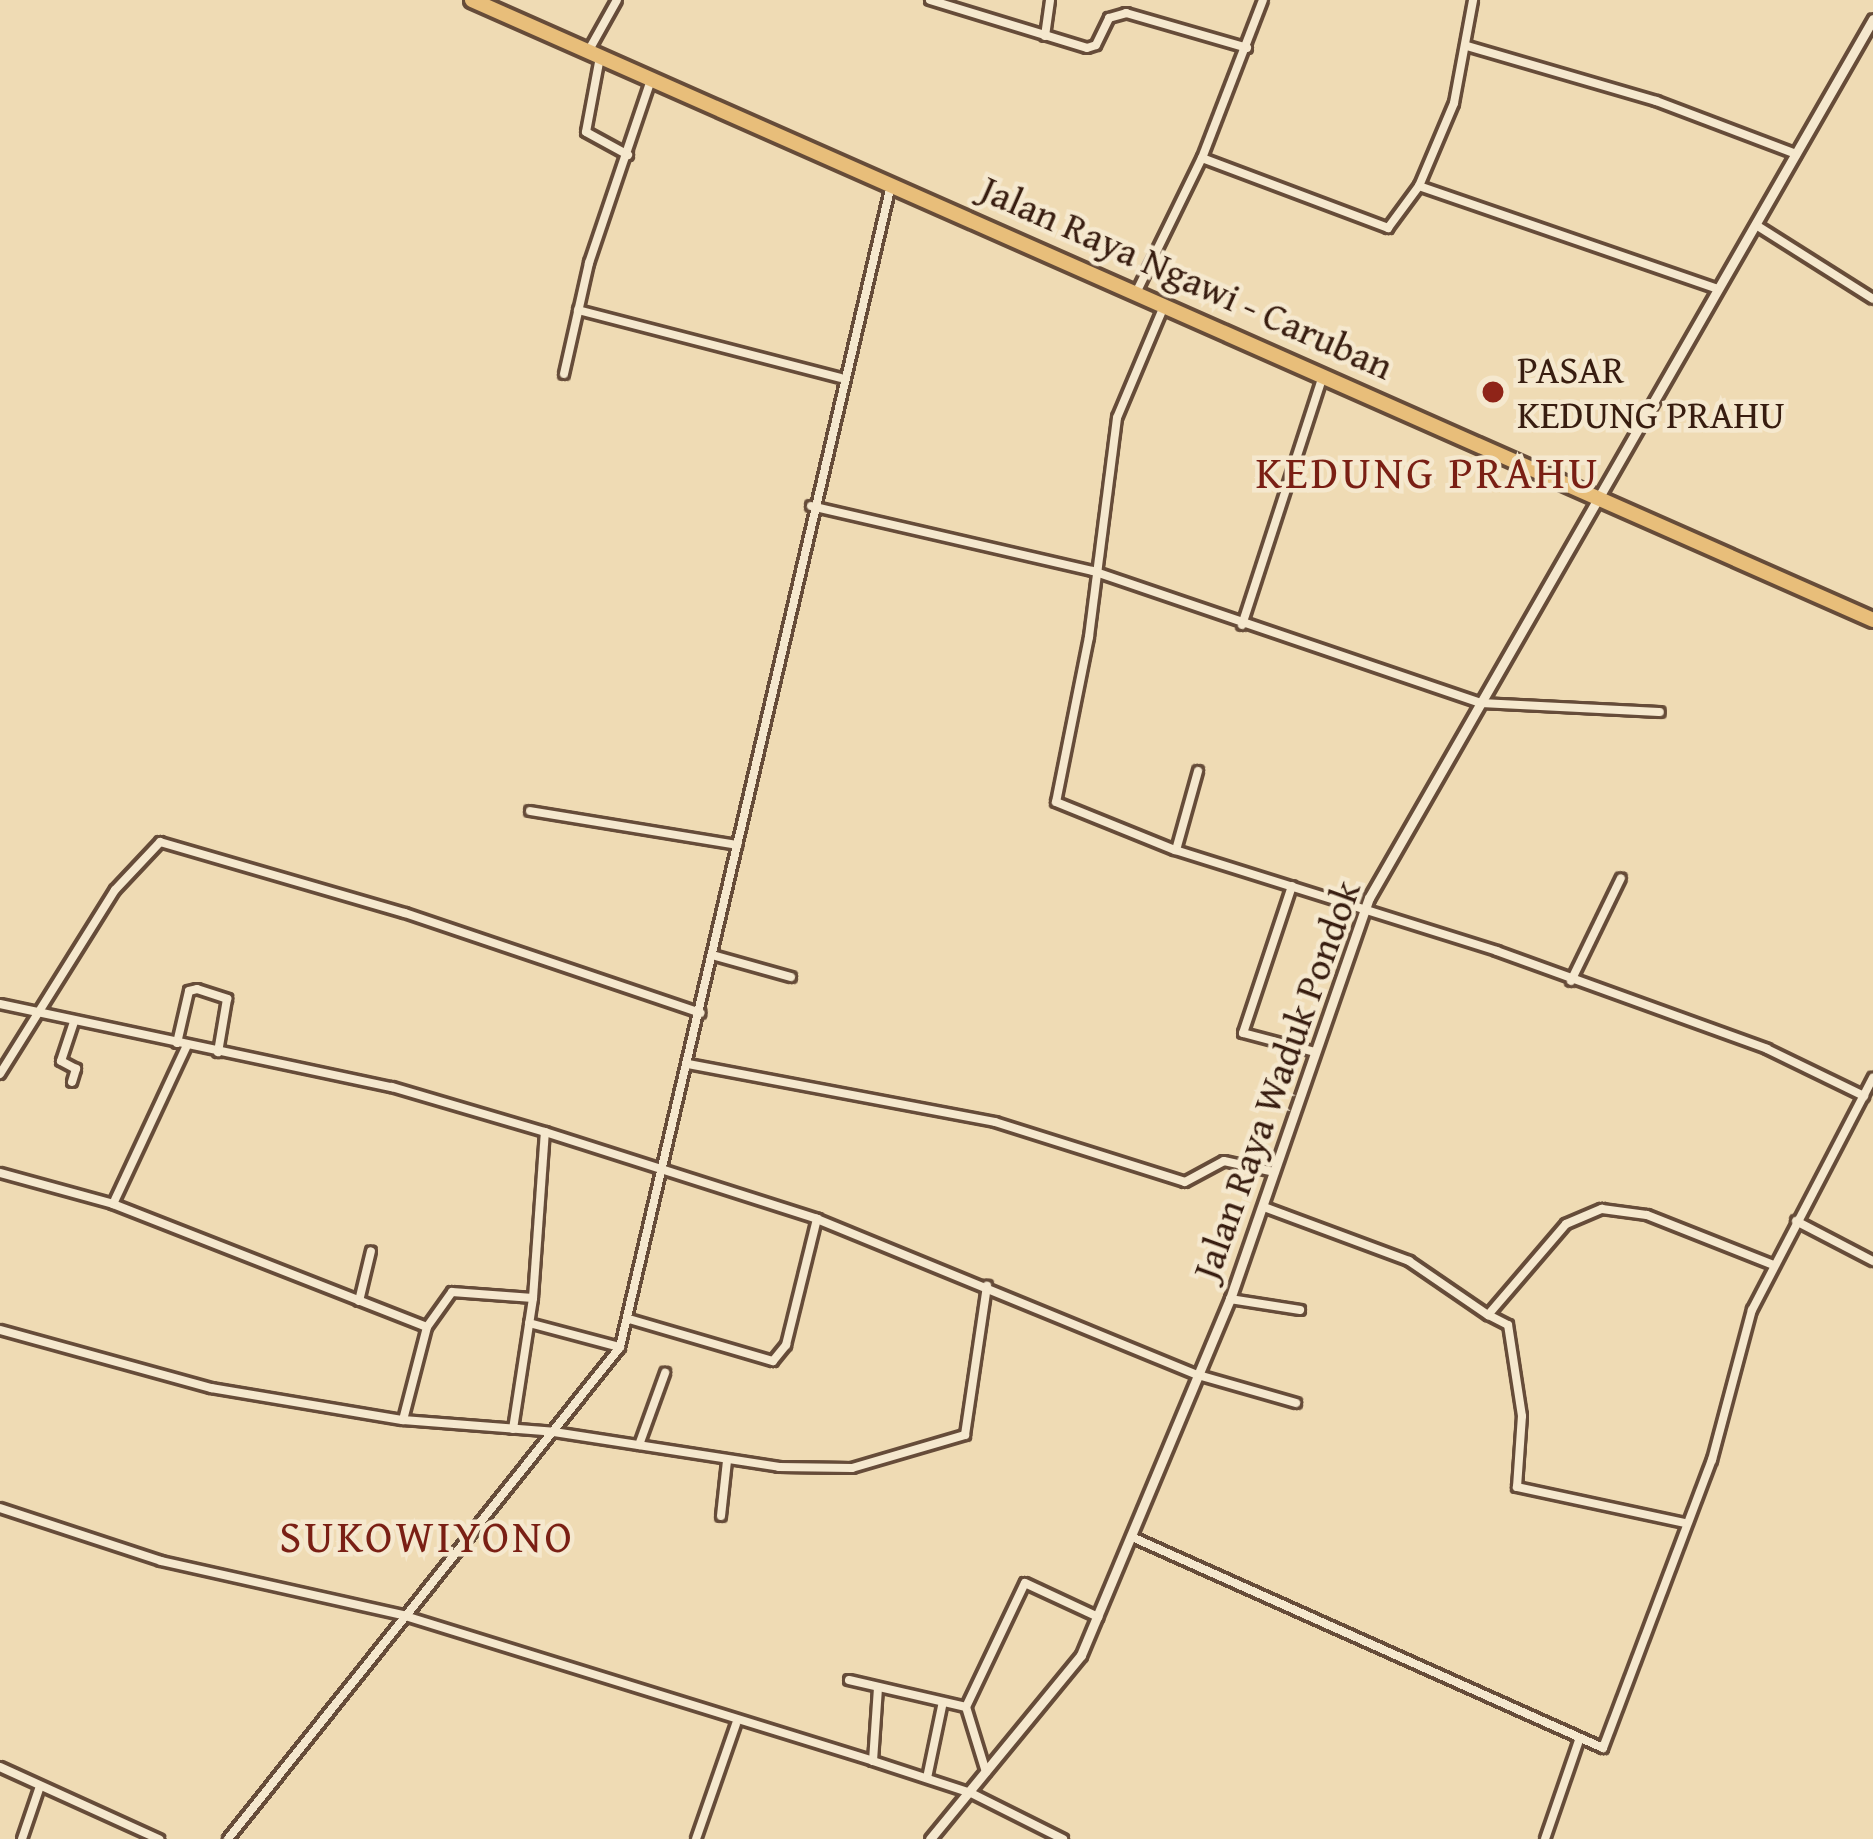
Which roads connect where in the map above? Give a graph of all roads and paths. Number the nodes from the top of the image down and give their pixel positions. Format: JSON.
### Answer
{"nodes":[{"id":1,"x":472,"y":0,"type":"edge"},
{"id":2,"x":617,"y":0,"type":"edge"},
{"id":3,"x":930,"y":0,"type":"edge"},
{"id":4,"x":1050,"y":0,"type":"edge"},
{"id":5,"x":1263,"y":0,"type":"edge"},
{"id":6,"x":1473,"y":0,"type":"edge"},
{"id":7,"x":1873,"y":19,"type":"edge"},
{"id":8,"x":1045,"y":35,"type":"junction"},
{"id":9,"x":1466,"y":46,"type":"junction"},
{"id":10,"x":1247,"y":48,"type":"junction"},
{"id":11,"x":587,"y":50,"type":"junction"},
{"id":12,"x":652,"y":77,"type":"junction"},
{"id":13,"x":628,"y":154,"type":"junction"},
{"id":14,"x":1796,"y":154,"type":"junction"},
{"id":15,"x":1202,"y":158,"type":"junction"},
{"id":16,"x":892,"y":182,"type":"junction"},
{"id":17,"x":1419,"y":187,"type":"junction"},
{"id":18,"x":1756,"y":225,"type":"junction"},
{"id":19,"x":1720,"y":290,"type":"junction"},
{"id":20,"x":1137,"y":291,"type":"junction"},
{"id":21,"x":1873,"y":299,"type":"edge"},
{"id":22,"x":1164,"y":304,"type":"junction"},
{"id":23,"x":578,"y":310,"type":"junction"},
{"id":24,"x":1323,"y":373,"type":"junction"},
{"id":25,"x":564,"y":374,"type":"dead end"},
{"id":26,"x":840,"y":378,"type":"junction"},
{"id":27,"x":1598,"y":496,"type":"junction"},
{"id":28,"x":811,"y":506,"type":"junction"},
{"id":29,"x":1093,"y":571,"type":"junction"},
{"id":30,"x":1873,"y":620,"type":"edge"},
{"id":31,"x":1242,"y":625,"type":"junction"},
{"id":32,"x":1480,"y":703,"type":"junction"},
{"id":33,"x":1660,"y":712,"type":"dead end"},
{"id":34,"x":1198,"y":771,"type":"dead end"},
{"id":35,"x":530,"y":811,"type":"dead end"},
{"id":36,"x":737,"y":845,"type":"junction"},
{"id":37,"x":1175,"y":850,"type":"junction"},
{"id":38,"x":1622,"y":878,"type":"dead end"},
{"id":39,"x":1292,"y":886,"type":"junction"},
{"id":40,"x":1364,"y":909,"type":"junction"},
{"id":41,"x":712,"y":955,"type":"junction"},
{"id":42,"x":791,"y":977,"type":"dead end"},
{"id":43,"x":1571,"y":981,"type":"junction"},
{"id":44,"x":0,"y":1004,"type":"edge"},
{"id":45,"x":36,"y":1012,"type":"junction"},
{"id":46,"x":701,"y":1013,"type":"junction"},
{"id":47,"x":74,"y":1022,"type":"junction"},
{"id":48,"x":182,"y":1044,"type":"junction"},
{"id":49,"x":218,"y":1052,"type":"junction"},
{"id":50,"x":1315,"y":1052,"type":"junction"},
{"id":51,"x":688,"y":1064,"type":"junction"},
{"id":52,"x":0,"y":1074,"type":"edge"},
{"id":53,"x":1873,"y":1078,"type":"edge"},
{"id":54,"x":72,"y":1082,"type":"dead end"},
{"id":55,"x":1864,"y":1096,"type":"junction"},
{"id":56,"x":545,"y":1132,"type":"junction"},
{"id":57,"x":664,"y":1170,"type":"junction"},
{"id":58,"x":1275,"y":1172,"type":"junction"},
{"id":59,"x":0,"y":1173,"type":"edge"},
{"id":60,"x":113,"y":1204,"type":"junction"},
{"id":61,"x":1264,"y":1207,"type":"junction"},
{"id":62,"x":817,"y":1220,"type":"junction"},
{"id":63,"x":1796,"y":1221,"type":"junction"},
{"id":64,"x":371,"y":1251,"type":"dead end"},
{"id":65,"x":1873,"y":1261,"type":"edge"},
{"id":66,"x":1773,"y":1265,"type":"junction"},
{"id":67,"x":987,"y":1286,"type":"junction"},
{"id":68,"x":533,"y":1298,"type":"junction"},
{"id":69,"x":1230,"y":1299,"type":"junction"},
{"id":70,"x":359,"y":1301,"type":"junction"},
{"id":71,"x":1300,"y":1310,"type":"dead end"},
{"id":72,"x":1488,"y":1315,"type":"junction"},
{"id":73,"x":629,"y":1318,"type":"junction"},
{"id":74,"x":528,"y":1323,"type":"junction"},
{"id":75,"x":427,"y":1327,"type":"junction"},
{"id":76,"x":0,"y":1330,"type":"edge"},
{"id":77,"x":620,"y":1347,"type":"junction"},
{"id":78,"x":665,"y":1373,"type":"dead end"},
{"id":79,"x":1198,"y":1375,"type":"junction"},
{"id":80,"x":1296,"y":1403,"type":"dead end"},
{"id":81,"x":403,"y":1420,"type":"junction"},
{"id":82,"x":513,"y":1429,"type":"junction"},
{"id":83,"x":554,"y":1432,"type":"junction"},
{"id":84,"x":638,"y":1445,"type":"junction"},
{"id":85,"x":727,"y":1461,"type":"junction"},
{"id":86,"x":0,"y":1508,"type":"edge"},
{"id":87,"x":721,"y":1516,"type":"dead end"},
{"id":88,"x":1685,"y":1523,"type":"junction"},
{"id":89,"x":1132,"y":1537,"type":"junction"},
{"id":90,"x":402,"y":1615,"type":"junction"},
{"id":91,"x":1099,"y":1618,"type":"junction"},
{"id":92,"x":849,"y":1680,"type":"dead end"},
{"id":93,"x":878,"y":1688,"type":"junction"},
{"id":94,"x":942,"y":1706,"type":"junction"},
{"id":95,"x":966,"y":1707,"type":"junction"},
{"id":96,"x":736,"y":1724,"type":"junction"},
{"id":97,"x":1579,"y":1740,"type":"junction"},
{"id":98,"x":873,"y":1761,"type":"junction"},
{"id":99,"x":0,"y":1768,"type":"edge"},
{"id":100,"x":986,"y":1772,"type":"junction"},
{"id":101,"x":927,"y":1778,"type":"junction"},
{"id":102,"x":40,"y":1786,"type":"junction"},
{"id":103,"x":970,"y":1793,"type":"junction"},
{"id":104,"x":232,"y":1838,"type":"edge"},
{"id":105,"x":22,"y":1839,"type":"edge"},
{"id":106,"x":159,"y":1839,"type":"edge"},
{"id":107,"x":696,"y":1839,"type":"edge"},
{"id":108,"x":929,"y":1839,"type":"edge"},
{"id":109,"x":1063,"y":1839,"type":"edge"},
{"id":110,"x":1545,"y":1839,"type":"edge"}],
"edges":[{"from":1,"to":11,"type":"highway","name":"Jalan Raya Ngawi - Caruban"},
{"from":2,"to":11,"type":"street"},
{"from":3,"to":8,"type":"street"},
{"from":4,"to":8,"type":"street"},
{"from":5,"to":10,"type":"street"},
{"from":6,"to":9,"type":"street"},
{"from":7,"to":14,"type":"street","name":"Jalan Raya Waduk Pondok"},
{"from":8,"to":10,"type":"street"},
{"from":9,"to":14,"type":"street"},
{"from":9,"to":17,"type":"street"},
{"from":10,"to":15,"type":"street"},
{"from":11,"to":12,"type":"highway","name":"Jalan Raya Ngawi - Caruban"},
{"from":11,"to":13,"type":"street"},
{"from":12,"to":13,"type":"street"},
{"from":12,"to":16,"type":"highway","name":"Jalan Raya Ngawi - Caruban"},
{"from":13,"to":23,"type":"street"},
{"from":14,"to":18,"type":"street","name":"Jalan Raya Waduk Pondok"},
{"from":15,"to":17,"type":"street"},
{"from":15,"to":20,"type":"street"},
{"from":16,"to":20,"type":"highway","name":"Jalan Raya Ngawi - Caruban"},
{"from":16,"to":26,"type":"street"},
{"from":17,"to":19,"type":"street"},
{"from":18,"to":19,"type":"street","name":"Jalan Raya Waduk Pondok"},
{"from":18,"to":21,"type":"street"},
{"from":19,"to":27,"type":"street","name":"Jalan Raya Waduk Pondok"},
{"from":20,"to":22,"type":"highway","name":"Jalan Raya Ngawi - Caruban"},
{"from":22,"to":24,"type":"highway","name":"Jalan Raya Ngawi - Caruban"},
{"from":22,"to":29,"type":"street"},
{"from":23,"to":25,"type":"street"},
{"from":23,"to":26,"type":"street"},
{"from":24,"to":27,"type":"highway","name":"Jalan Raya Ngawi - Caruban"},
{"from":24,"to":31,"type":"street"},
{"from":26,"to":28,"type":"street"},
{"from":27,"to":30,"type":"highway","name":"Jalan Raya Ngawi - Caruban"},
{"from":27,"to":32,"type":"street","name":"Jalan Raya Waduk Pondok"},
{"from":28,"to":29,"type":"street"},
{"from":28,"to":36,"type":"street"},
{"from":29,"to":31,"type":"street"},
{"from":29,"to":37,"type":"street"},
{"from":31,"to":32,"type":"street"},
{"from":32,"to":33,"type":"street"},
{"from":32,"to":40,"type":"street","name":"Jalan Raya Waduk Pondok"},
{"from":34,"to":37,"type":"street"},
{"from":35,"to":36,"type":"street"},
{"from":36,"to":41,"type":"street"},
{"from":37,"to":39,"type":"street"},
{"from":38,"to":43,"type":"street"},
{"from":39,"to":40,"type":"street"},
{"from":39,"to":50,"type":"street"},
{"from":40,"to":43,"type":"street"},
{"from":40,"to":50,"type":"street","name":"Jalan Raya Waduk Pondok"},
{"from":41,"to":42,"type":"street"},
{"from":41,"to":46,"type":"street"},
{"from":43,"to":55,"type":"street"},
{"from":44,"to":45,"type":"street"},
{"from":45,"to":46,"type":"street"},
{"from":45,"to":47,"type":"street"},
{"from":45,"to":52,"type":"street"},
{"from":46,"to":51,"type":"street"},
{"from":47,"to":48,"type":"street"},
{"from":47,"to":54,"type":"street"},
{"from":48,"to":49,"type":"street"},
{"from":48,"to":49,"type":"street"},
{"from":48,"to":60,"type":"street"},
{"from":49,"to":56,"type":"street"},
{"from":50,"to":58,"type":"street","name":"Jalan Raya Waduk Pondok"},
{"from":51,"to":57,"type":"street"},
{"from":51,"to":58,"type":"street"},
{"from":53,"to":55,"type":"street"},
{"from":55,"to":63,"type":"street"},
{"from":56,"to":57,"type":"street"},
{"from":56,"to":68,"type":"street"},
{"from":57,"to":62,"type":"street"},
{"from":57,"to":73,"type":"street"},
{"from":58,"to":61,"type":"street","name":"Jalan Raya Waduk Pondok"},
{"from":59,"to":60,"type":"street"},
{"from":60,"to":70,"type":"street"},
{"from":61,"to":69,"type":"street","name":"Jalan Raya Waduk Pondok"},
{"from":61,"to":72,"type":"street"},
{"from":62,"to":67,"type":"street"},
{"from":62,"to":73,"type":"street"},
{"from":63,"to":65,"type":"street"},
{"from":63,"to":66,"type":"street"},
{"from":64,"to":70,"type":"street"},
{"from":66,"to":72,"type":"street"},
{"from":66,"to":88,"type":"street"},
{"from":67,"to":79,"type":"street"},
{"from":67,"to":85,"type":"street"},
{"from":68,"to":74,"type":"street"},
{"from":68,"to":75,"type":"street"},
{"from":69,"to":71,"type":"street"},
{"from":69,"to":79,"type":"street","name":"Jalan Raya Waduk Pondok"},
{"from":70,"to":75,"type":"street"},
{"from":72,"to":88,"type":"street"},
{"from":73,"to":77,"type":"street"},
{"from":74,"to":77,"type":"street"},
{"from":74,"to":82,"type":"street"},
{"from":75,"to":81,"type":"street"},
{"from":76,"to":81,"type":"street"},
{"from":77,"to":83,"type":"street"},
{"from":78,"to":84,"type":"street"},
{"from":79,"to":80,"type":"street"},
{"from":79,"to":89,"type":"street","name":"Jalan Raya Waduk Pondok"},
{"from":81,"to":82,"type":"street"},
{"from":82,"to":83,"type":"street"},
{"from":83,"to":84,"type":"street"},
{"from":83,"to":90,"type":"street"},
{"from":84,"to":85,"type":"street"},
{"from":85,"to":87,"type":"street"},
{"from":86,"to":90,"type":"street"},
{"from":88,"to":97,"type":"street"},
{"from":89,"to":91,"type":"street","name":"Jalan Raya Waduk Pondok"},
{"from":89,"to":97,"type":"street"},
{"from":90,"to":96,"type":"street"},
{"from":90,"to":104,"type":"street"},
{"from":91,"to":95,"type":"street"},
{"from":91,"to":100,"type":"street","name":"Jalan Raya Waduk Pondok"},
{"from":92,"to":93,"type":"street"},
{"from":93,"to":94,"type":"street"},
{"from":93,"to":98,"type":"street"},
{"from":94,"to":95,"type":"street"},
{"from":94,"to":101,"type":"street"},
{"from":95,"to":100,"type":"street"},
{"from":96,"to":98,"type":"street"},
{"from":96,"to":107,"type":"street"},
{"from":97,"to":110,"type":"street"},
{"from":98,"to":101,"type":"street"},
{"from":99,"to":102,"type":"street"},
{"from":100,"to":103,"type":"street","name":"Jalan Raya Waduk Pondok"},
{"from":101,"to":103,"type":"street"},
{"from":102,"to":105,"type":"street"},
{"from":102,"to":106,"type":"street"},
{"from":103,"to":108,"type":"street","name":"Jalan Raya Waduk Pondok"},
{"from":103,"to":109,"type":"street"}]}
